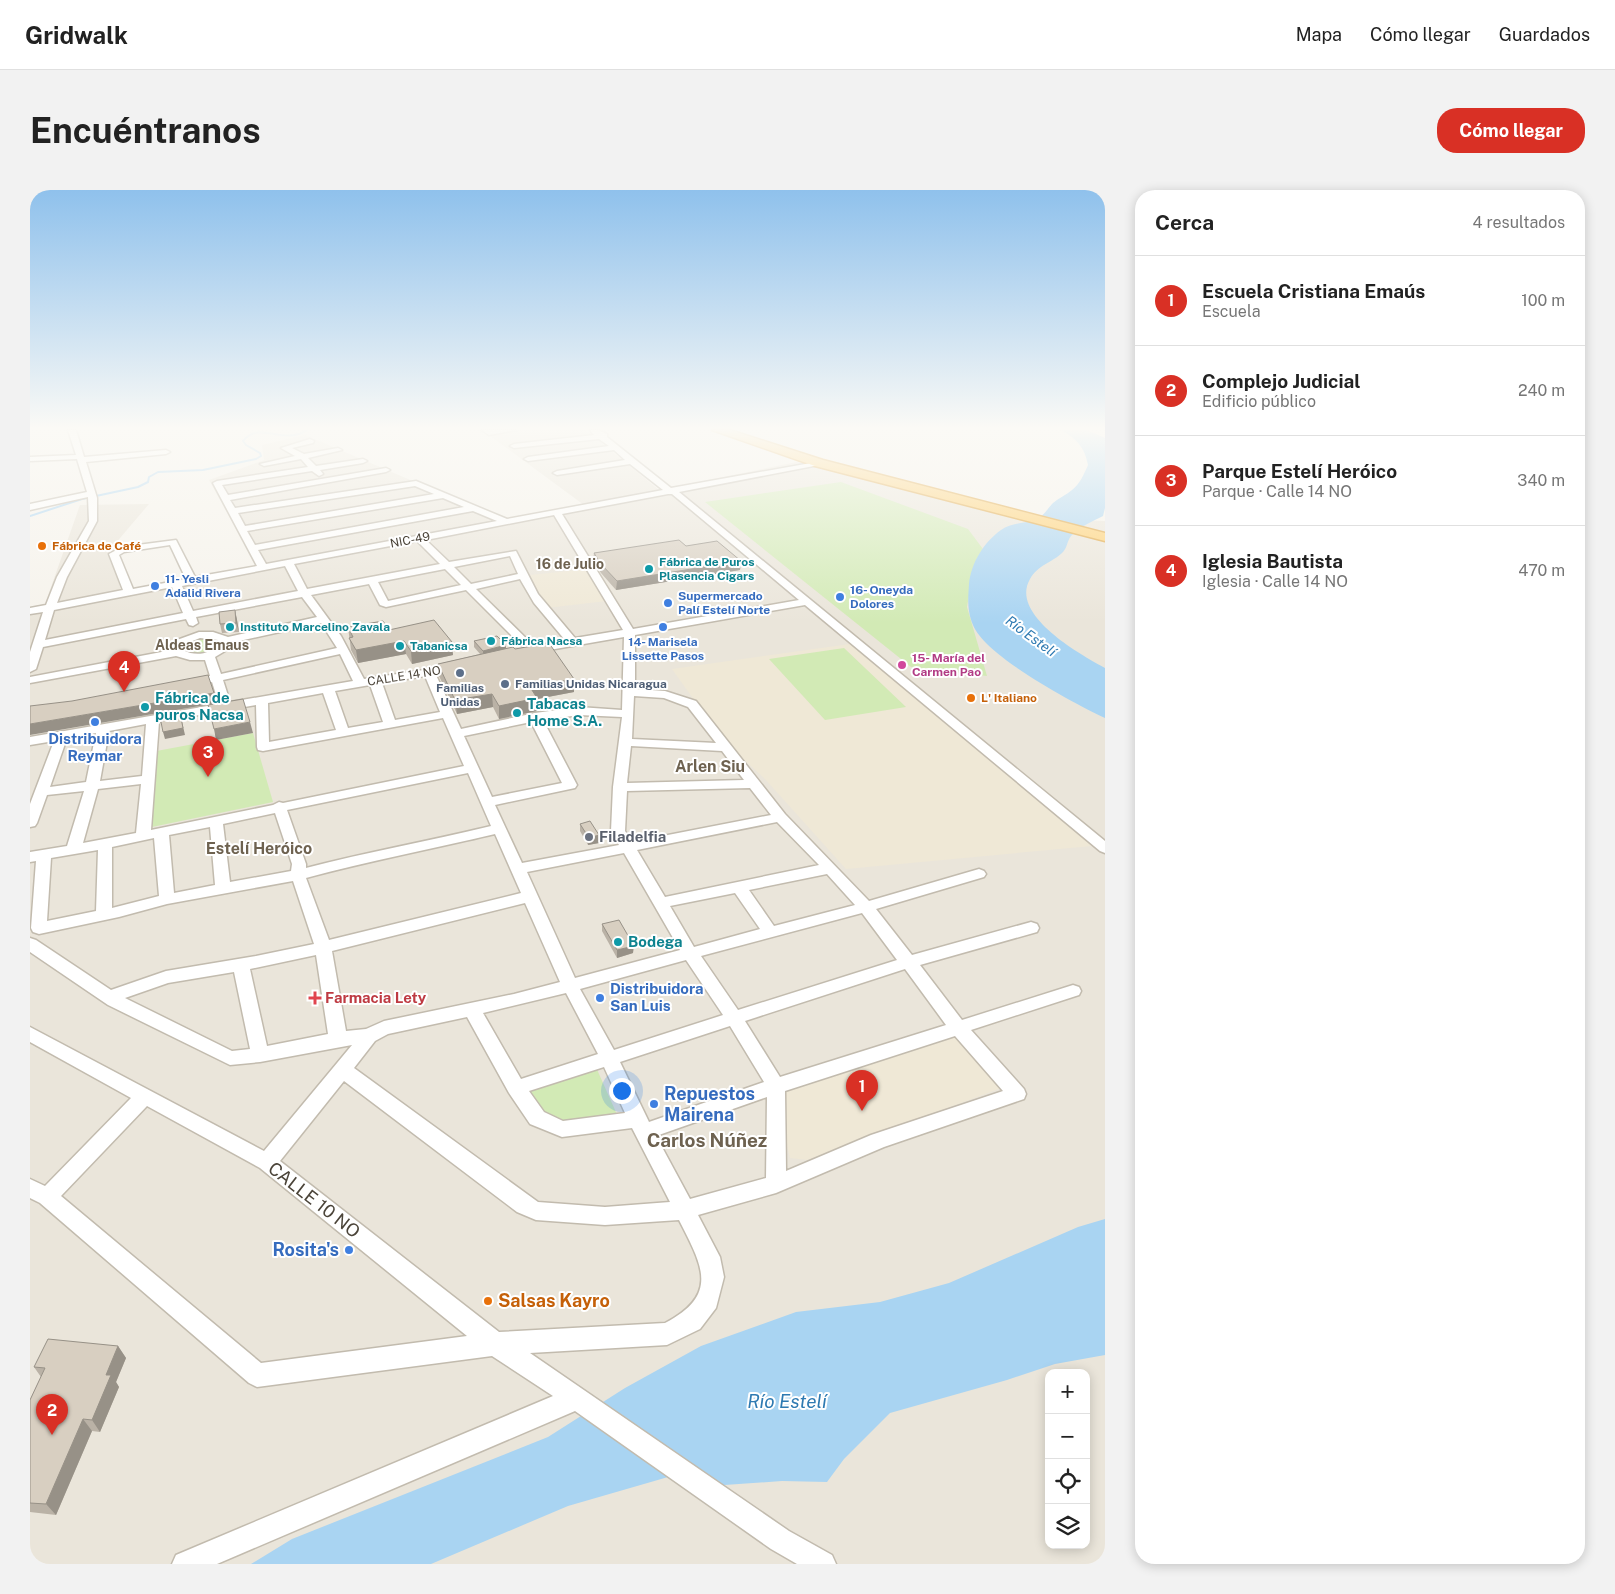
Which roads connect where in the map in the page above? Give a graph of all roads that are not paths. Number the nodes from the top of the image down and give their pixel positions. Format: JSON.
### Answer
{"nodes":[{"id":1,"x":223,"y":494,"type":"edge"},
{"id":2,"x":248,"y":494,"type":"edge"},
{"id":3,"x":343,"y":494,"type":"edge"},
{"id":4,"x":658,"y":494,"type":"edge"},
{"id":5,"x":679,"y":494,"type":"edge"},
{"id":6,"x":937,"y":494,"type":"edge"},
{"id":7,"x":337,"y":495,"type":"junction"},
{"id":8,"x":443,"y":495,"type":"joint"},
{"id":9,"x":92,"y":496,"type":"joint"},
{"id":10,"x":225,"y":498,"type":"junction"},
{"id":11,"x":30,"y":507,"type":"edge"},
{"id":12,"x":473,"y":508,"type":"junction"},
{"id":13,"x":232,"y":511,"type":"junction"},
{"id":14,"x":350,"y":511,"type":"junction"},
{"id":15,"x":557,"y":513,"type":"junction"},
{"id":16,"x":507,"y":522,"type":"junction"},
{"id":17,"x":242,"y":529,"type":"junction"},
{"id":18,"x":372,"y":537,"type":"junction"},
{"id":19,"x":1105,"y":537,"type":"edge"},
{"id":20,"x":419,"y":538,"type":"junction"},
{"id":21,"x":252,"y":548,"type":"junction"},
{"id":22,"x":288,"y":563,"type":"junction"},
{"id":23,"x":445,"y":566,"type":"junction"},
{"id":24,"x":263,"y":568,"type":"junction"},
{"id":25,"x":522,"y":576,"type":"junction"},
{"id":26,"x":372,"y":580,"type":"junction"},
{"id":27,"x":192,"y":581,"type":"junction"},
{"id":28,"x":176,"y":584,"type":"junction"},
{"id":29,"x":467,"y":588,"type":"junction"},
{"id":30,"x":129,"y":592,"type":"junction"},
{"id":31,"x":304,"y":593,"type":"junction"},
{"id":32,"x":807,"y":602,"type":"junction"},
{"id":33,"x":50,"y":607,"type":"junction"},
{"id":34,"x":30,"y":611,"type":"edge"},
{"id":35,"x":189,"y":615,"type":"junction"},
{"id":36,"x":323,"y":619,"type":"junction"},
{"id":37,"x":630,"y":633,"type":"junction"},
{"id":38,"x":199,"y":635,"type":"junction"},
{"id":39,"x":225,"y":641,"type":"junction"},
{"id":40,"x":573,"y":643,"type":"junction"},
{"id":41,"x":344,"y":650,"type":"junction"},
{"id":42,"x":34,"y":651,"type":"edge"},
{"id":43,"x":178,"y":652,"type":"junction"},
{"id":44,"x":208,"y":655,"type":"junction"},
{"id":45,"x":30,"y":669,"type":"edge"},
{"id":46,"x":446,"y":670,"type":"edge"},
{"id":47,"x":428,"y":673,"type":"junction"},
{"id":48,"x":216,"y":679,"type":"junction"},
{"id":49,"x":30,"y":680,"type":"edge"},
{"id":50,"x":375,"y":681,"type":"junction"},
{"id":51,"x":360,"y":683,"type":"junction"},
{"id":52,"x":178,"y":686,"type":"edge"},
{"id":53,"x":328,"y":689,"type":"junction"},
{"id":54,"x":629,"y":692,"type":"junction"},
{"id":55,"x":262,"y":701,"type":"junction"},
{"id":56,"x":226,"y":708,"type":"junction"},
{"id":57,"x":448,"y":714,"type":"junction"},
{"id":58,"x":628,"y":714,"type":"junction"},
{"id":59,"x":535,"y":717,"type":"junction"},
{"id":60,"x":152,"y":720,"type":"junction"},
{"id":61,"x":390,"y":724,"type":"junction"},
{"id":62,"x":103,"y":728,"type":"junction"},
{"id":63,"x":343,"y":733,"type":"junction"},
{"id":64,"x":457,"y":734,"type":"junction"},
{"id":65,"x":62,"y":735,"type":"junction"},
{"id":66,"x":30,"y":741,"type":"edge"},
{"id":67,"x":625,"y":742,"type":"junction"},
{"id":68,"x":726,"y":747,"type":"junction"},
{"id":69,"x":472,"y":768,"type":"junction"},
{"id":70,"x":148,"y":779,"type":"junction"},
{"id":71,"x":753,"y":784,"type":"junction"},
{"id":72,"x":92,"y":786,"type":"junction"},
{"id":73,"x":620,"y":787,"type":"junction"},
{"id":74,"x":41,"y":792,"type":"junction"},
{"id":75,"x":488,"y":802,"type":"junction"},
{"id":76,"x":279,"y":806,"type":"junction"},
{"id":77,"x":780,"y":817,"type":"junction"},
{"id":78,"x":216,"y":820,"type":"junction"},
{"id":79,"x":30,"y":823,"type":"edge"},
{"id":80,"x":500,"y":828,"type":"junction"},
{"id":81,"x":161,"y":831,"type":"junction"},
{"id":82,"x":143,"y":836,"type":"junction"},
{"id":83,"x":105,"y":844,"type":"junction"},
{"id":84,"x":628,"y":847,"type":"junction"},
{"id":85,"x":74,"y":848,"type":"junction"},
{"id":86,"x":1105,"y":848,"type":"edge"},
{"id":87,"x":37,"y":856,"type":"edge"},
{"id":88,"x":830,"y":868,"type":"junction"},
{"id":89,"x":519,"y":869,"type":"junction"},
{"id":90,"x":979,"y":874,"type":"dead end"},
{"id":91,"x":298,"y":875,"type":"junction"},
{"id":92,"x":739,"y":887,"type":"junction"},
{"id":93,"x":223,"y":888,"type":"junction"},
{"id":94,"x":531,"y":896,"type":"junction"},
{"id":95,"x":167,"y":899,"type":"junction"},
{"id":96,"x":661,"y":903,"type":"junction"},
{"id":97,"x":866,"y":907,"type":"junction"},
{"id":98,"x":104,"y":915,"type":"junction"},
{"id":99,"x":1031,"y":928,"type":"dead end"},
{"id":100,"x":35,"y":932,"type":"edge"},
{"id":101,"x":771,"y":932,"type":"junction"},
{"id":102,"x":30,"y":944,"type":"edge"},
{"id":103,"x":323,"y":947,"type":"junction"},
{"id":104,"x":690,"y":953,"type":"junction"},
{"id":105,"x":909,"y":962,"type":"junction"},
{"id":106,"x":241,"y":964,"type":"junction"},
{"id":107,"x":570,"y":985,"type":"junction"},
{"id":108,"x":1073,"y":991,"type":"dead end"},
{"id":109,"x":114,"y":1000,"type":"junction"},
{"id":110,"x":472,"y":1009,"type":"junction"},
{"id":111,"x":735,"y":1019,"type":"junction"},
{"id":112,"x":958,"y":1027,"type":"junction"},
{"id":113,"x":30,"y":1034,"type":"edge"},
{"id":114,"x":369,"y":1036,"type":"junction"},
{"id":115,"x":338,"y":1039,"type":"junction"},
{"id":116,"x":260,"y":1055,"type":"junction"},
{"id":117,"x":609,"y":1058,"type":"junction"},
{"id":118,"x":343,"y":1070,"type":"junction"},
{"id":119,"x":776,"y":1086,"type":"junction"},
{"id":120,"x":516,"y":1088,"type":"junction"},
{"id":121,"x":144,"y":1097,"type":"junction"},
{"id":122,"x":641,"y":1125,"type":"junction"},
{"id":123,"x":267,"y":1162,"type":"junction"},
{"id":124,"x":776,"y":1184,"type":"junction"},
{"id":125,"x":38,"y":1192,"type":"edge"},
{"id":126,"x":685,"y":1210,"type":"junction"},
{"id":127,"x":495,"y":1344,"type":"junction"},
{"id":128,"x":577,"y":1398,"type":"junction"},
{"id":129,"x":185,"y":1564,"type":"edge"},
{"id":130,"x":824,"y":1564,"type":"edge"}],
"edges":[{"from":1,"to":10,"type":"street"},
{"from":2,"to":10,"type":"street"},
{"from":3,"to":7,"type":"street"},
{"from":4,"to":15,"type":"street","name":"NIC-49","number":"NIC-49"},
{"from":5,"to":32,"type":"street"},
{"from":6,"to":19,"type":"highway"},
{"from":7,"to":13,"type":"street"},
{"from":7,"to":14,"type":"street"},
{"from":8,"to":12,"type":"street"},
{"from":8,"to":14,"type":"street"},
{"from":9,"to":11,"type":"street"},
{"from":9,"to":33,"type":"street"},
{"from":10,"to":13,"type":"street"},
{"from":12,"to":16,"type":"street"},
{"from":12,"to":18,"type":"street"},
{"from":13,"to":17,"type":"street"},
{"from":14,"to":17,"type":"street"},
{"from":14,"to":18,"type":"street"},
{"from":15,"to":16,"type":"street","name":"NIC-49","number":"NIC-49"},
{"from":15,"to":37,"type":"street"},
{"from":16,"to":20,"type":"street","name":"NIC-49","number":"NIC-49"},
{"from":17,"to":21,"type":"street"},
{"from":18,"to":20,"type":"street","name":"NIC-49","number":"NIC-49"},
{"from":18,"to":21,"type":"street"},
{"from":18,"to":22,"type":"street","name":"NIC-49","number":"NIC-49"},
{"from":20,"to":23,"type":"street"},
{"from":21,"to":24,"type":"street"},
{"from":22,"to":24,"type":"street","name":"NIC-49","number":"NIC-49"},
{"from":22,"to":31,"type":"street"},
{"from":23,"to":25,"type":"street"},
{"from":23,"to":26,"type":"street"},
{"from":23,"to":29,"type":"street"},
{"from":24,"to":27,"type":"street","name":"NIC-49","number":"NIC-49"},
{"from":25,"to":29,"type":"street"},
{"from":25,"to":40,"type":"street"},
{"from":26,"to":29,"type":"street"},
{"from":26,"to":31,"type":"street"},
{"from":27,"to":28,"type":"street","name":"NIC-49","number":"NIC-49"},
{"from":27,"to":30,"type":"street"},
{"from":28,"to":30,"type":"street","name":"NIC-49","number":"NIC-49"},
{"from":28,"to":35,"type":"street"},
{"from":29,"to":40,"type":"street"},
{"from":30,"to":33,"type":"street","name":"NIC-49","number":"NIC-49"},
{"from":31,"to":35,"type":"street"},
{"from":31,"to":36,"type":"street"},
{"from":32,"to":37,"type":"street"},
{"from":32,"to":86,"type":"street"},
{"from":33,"to":34,"type":"street","name":"NIC-49","number":"NIC-49"},
{"from":33,"to":42,"type":"street"},
{"from":35,"to":38,"type":"street"},
{"from":35,"to":42,"type":"street"},
{"from":36,"to":39,"type":"street"},
{"from":36,"to":41,"type":"street"},
{"from":37,"to":40,"type":"street"},
{"from":37,"to":54,"type":"street"},
{"from":38,"to":39,"type":"street"},
{"from":38,"to":43,"type":"street"},
{"from":39,"to":44,"type":"street"},
{"from":41,"to":48,"type":"street"},
{"from":41,"to":51,"type":"street"},
{"from":42,"to":45,"type":"street"},
{"from":43,"to":44,"type":"street"},
{"from":43,"to":49,"type":"street"},
{"from":44,"to":48,"type":"street"},
{"from":46,"to":47,"type":"street","name":"CALLE 14 NO"},
{"from":47,"to":50,"type":"street","name":"CALLE 14 NO"},
{"from":47,"to":57,"type":"street"},
{"from":48,"to":52,"type":"street"},
{"from":48,"to":56,"type":"street"},
{"from":50,"to":51,"type":"street","name":"CALLE 14 NO"},
{"from":50,"to":61,"type":"street"},
{"from":51,"to":53,"type":"street","name":"CALLE 14 NO"},
{"from":53,"to":55,"type":"street","name":"CALLE 14 NO"},
{"from":53,"to":63,"type":"street"},
{"from":54,"to":58,"type":"street"},
{"from":54,"to":68,"type":"street"},
{"from":55,"to":56,"type":"street","name":"CALLE 14 NO"},
{"from":55,"to":63,"type":"street"},
{"from":56,"to":60,"type":"street","name":"CALLE 14 NO"},
{"from":57,"to":61,"type":"street"},
{"from":57,"to":64,"type":"street"},
{"from":58,"to":59,"type":"street"},
{"from":58,"to":67,"type":"street"},
{"from":59,"to":64,"type":"street"},
{"from":59,"to":75,"type":"street"},
{"from":60,"to":62,"type":"street","name":"CALLE 14 NO"},
{"from":60,"to":70,"type":"street"},
{"from":61,"to":63,"type":"street"},
{"from":62,"to":65,"type":"street","name":"CALLE 14 NO"},
{"from":62,"to":72,"type":"street"},
{"from":64,"to":69,"type":"street"},
{"from":65,"to":66,"type":"street","name":"CALLE 14 NO"},
{"from":65,"to":74,"type":"street"},
{"from":67,"to":68,"type":"street"},
{"from":67,"to":73,"type":"street"},
{"from":68,"to":71,"type":"street"},
{"from":69,"to":75,"type":"street"},
{"from":69,"to":76,"type":"street"},
{"from":70,"to":72,"type":"street"},
{"from":70,"to":82,"type":"street"},
{"from":71,"to":73,"type":"street"},
{"from":71,"to":77,"type":"street"},
{"from":72,"to":74,"type":"street"},
{"from":72,"to":85,"type":"street"},
{"from":73,"to":84,"type":"street"},
{"from":74,"to":79,"type":"street"},
{"from":75,"to":80,"type":"street"},
{"from":76,"to":78,"type":"street"},
{"from":76,"to":91,"type":"street"},
{"from":77,"to":84,"type":"street"},
{"from":77,"to":88,"type":"street"},
{"from":78,"to":81,"type":"street"},
{"from":78,"to":93,"type":"street"},
{"from":80,"to":89,"type":"street"},
{"from":80,"to":91,"type":"street"},
{"from":81,"to":82,"type":"street"},
{"from":81,"to":95,"type":"street"},
{"from":82,"to":83,"type":"street"},
{"from":83,"to":85,"type":"street"},
{"from":83,"to":98,"type":"street"},
{"from":84,"to":89,"type":"street"},
{"from":84,"to":96,"type":"street"},
{"from":85,"to":87,"type":"street"},
{"from":87,"to":100,"type":"street"},
{"from":88,"to":92,"type":"street"},
{"from":88,"to":97,"type":"street"},
{"from":89,"to":94,"type":"street"},
{"from":90,"to":97,"type":"street"},
{"from":91,"to":93,"type":"street"},
{"from":91,"to":103,"type":"street"},
{"from":92,"to":96,"type":"street"},
{"from":92,"to":101,"type":"street"},
{"from":93,"to":95,"type":"street"},
{"from":94,"to":103,"type":"street"},
{"from":94,"to":107,"type":"street"},
{"from":95,"to":98,"type":"street"},
{"from":96,"to":104,"type":"street"},
{"from":97,"to":101,"type":"street"},
{"from":97,"to":105,"type":"street"},
{"from":98,"to":100,"type":"street"},
{"from":99,"to":105,"type":"street"},
{"from":101,"to":104,"type":"street"},
{"from":102,"to":109,"type":"street"},
{"from":103,"to":106,"type":"street"},
{"from":103,"to":115,"type":"street"},
{"from":104,"to":107,"type":"street"},
{"from":104,"to":111,"type":"street"},
{"from":105,"to":111,"type":"street"},
{"from":105,"to":112,"type":"street"},
{"from":106,"to":109,"type":"street"},
{"from":106,"to":116,"type":"street"},
{"from":107,"to":110,"type":"street"},
{"from":107,"to":117,"type":"street"},
{"from":108,"to":112,"type":"street"},
{"from":109,"to":116,"type":"street"},
{"from":110,"to":114,"type":"street"},
{"from":110,"to":120,"type":"street"},
{"from":111,"to":117,"type":"street"},
{"from":111,"to":119,"type":"street"},
{"from":112,"to":119,"type":"street"},
{"from":112,"to":124,"type":"street"},
{"from":113,"to":121,"type":"street","name":"CALLE 10 NO"},
{"from":114,"to":115,"type":"street"},
{"from":114,"to":118,"type":"street"},
{"from":115,"to":116,"type":"street"},
{"from":117,"to":120,"type":"street"},
{"from":117,"to":122,"type":"street"},
{"from":118,"to":123,"type":"street"},
{"from":118,"to":126,"type":"street"},
{"from":119,"to":122,"type":"street"},
{"from":119,"to":124,"type":"street"},
{"from":120,"to":122,"type":"street"},
{"from":121,"to":123,"type":"street","name":"CALLE 10 NO"},
{"from":121,"to":125,"type":"street"},
{"from":122,"to":126,"type":"street"},
{"from":123,"to":127,"type":"street","name":"CALLE 10 NO"},
{"from":124,"to":126,"type":"street"},
{"from":125,"to":127,"type":"street"},
{"from":126,"to":127,"type":"street"},
{"from":127,"to":128,"type":"street","name":"CALLE 10 NO"},
{"from":128,"to":129,"type":"street"},
{"from":128,"to":130,"type":"street","name":"CALLE 10 NO"}]}
